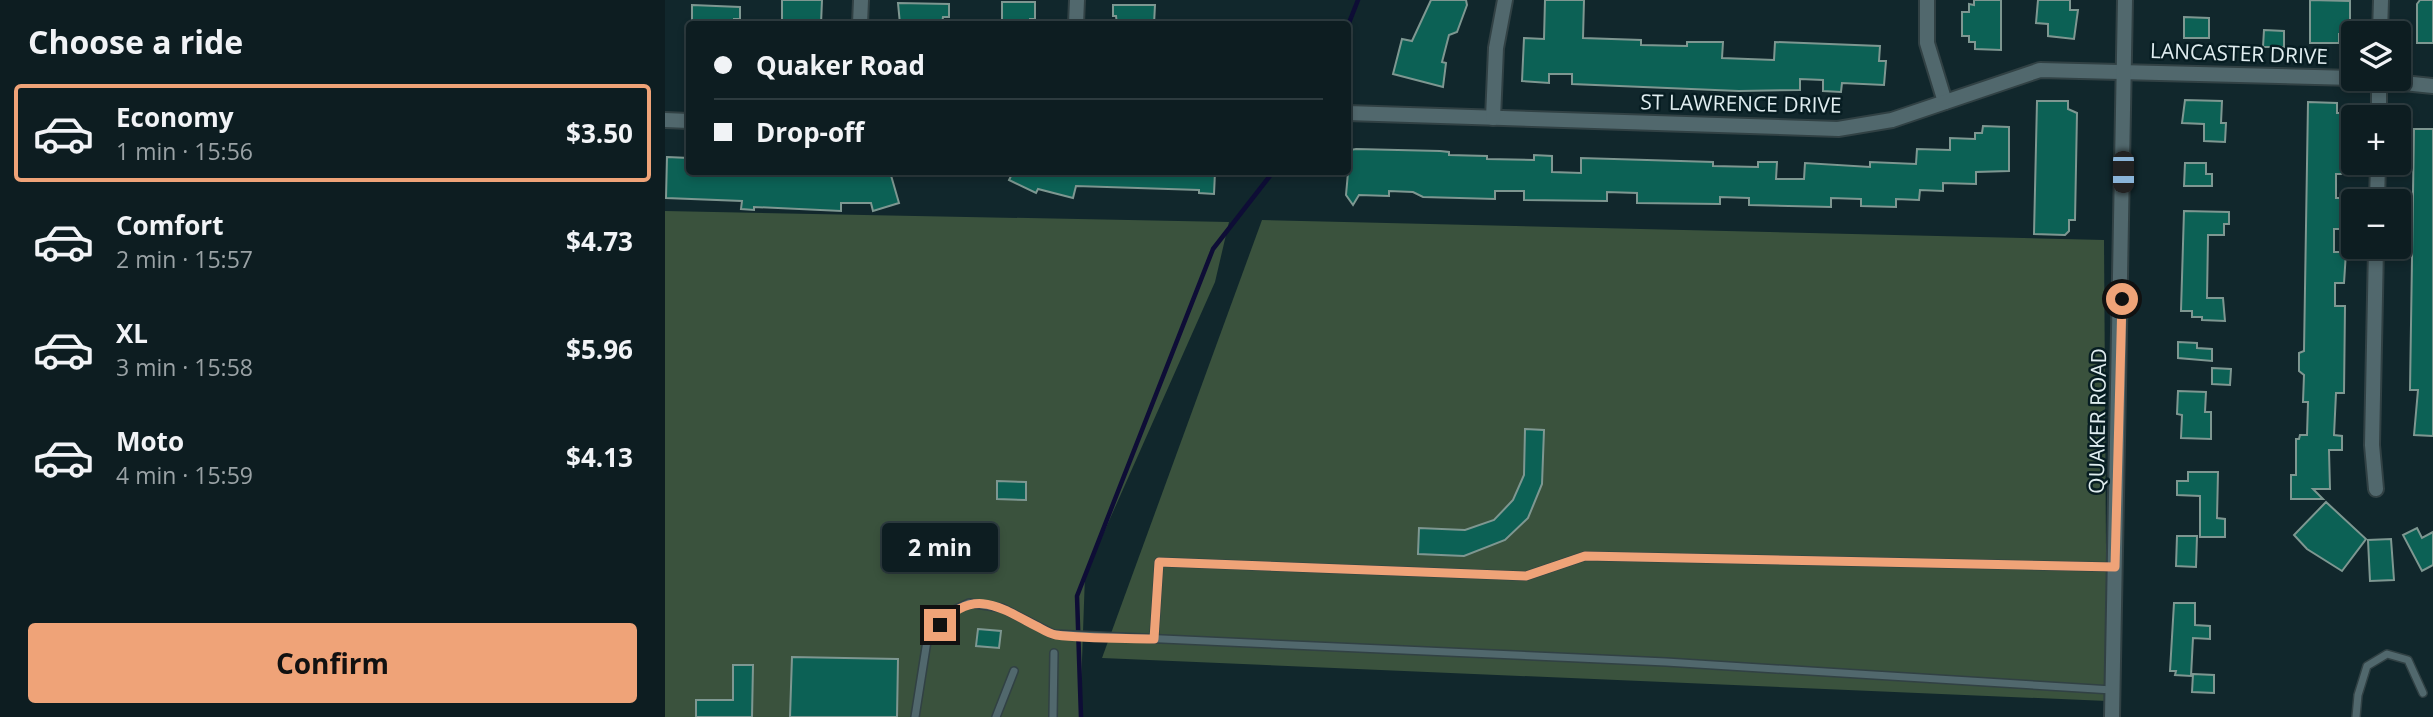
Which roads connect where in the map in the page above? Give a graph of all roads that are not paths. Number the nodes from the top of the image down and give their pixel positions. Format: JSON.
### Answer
{"nodes":[{"id":1,"x":861,"y":0,"type":"edge"},
{"id":2,"x":1077,"y":0,"type":"edge"},
{"id":3,"x":1505,"y":0,"type":"edge"},
{"id":4,"x":1927,"y":0,"type":"edge"},
{"id":5,"x":2125,"y":0,"type":"edge"},
{"id":6,"x":2381,"y":0,"type":"edge"},
{"id":7,"x":860,"y":21,"type":"edge"},
{"id":8,"x":1076,"y":21,"type":"edge"},
{"id":9,"x":2381,"y":21,"type":"edge"},
{"id":10,"x":2123,"y":72,"type":"junction"},
{"id":11,"x":2341,"y":78,"type":"edge"},
{"id":12,"x":2411,"y":83,"type":"edge"},
{"id":13,"x":2433,"y":86,"type":"edge"},
{"id":14,"x":1945,"y":102,"type":"junction"},
{"id":15,"x":1351,"y":113,"type":"edge"},
{"id":16,"x":1493,"y":118,"type":"junction"},
{"id":17,"x":665,"y":120,"type":"edge"},
{"id":18,"x":686,"y":121,"type":"edge"},
{"id":19,"x":2376,"y":259,"type":"edge"},
{"id":20,"x":2376,"y":489,"type":"dead end"},
{"id":21,"x":2115,"y":567,"type":"junction"},
{"id":22,"x":1154,"y":639,"type":"junction"},
{"id":23,"x":1054,"y":653,"type":"dead end"},
{"id":24,"x":1014,"y":671,"type":"dead end"},
{"id":25,"x":2112,"y":690,"type":"junction"},
{"id":26,"x":2423,"y":693,"type":"dead end"},
{"id":27,"x":915,"y":717,"type":"edge"},
{"id":28,"x":996,"y":717,"type":"edge"},
{"id":29,"x":1053,"y":717,"type":"edge"},
{"id":30,"x":2112,"y":717,"type":"edge"},
{"id":31,"x":2356,"y":717,"type":"edge"}],
"edges":[{"from":1,"to":7,"type":"street"},
{"from":2,"to":8,"type":"street"},
{"from":3,"to":16,"type":"street"},
{"from":4,"to":14,"type":"street"},
{"from":5,"to":10,"type":"street","name":"QUAKER ROAD"},
{"from":6,"to":9,"type":"street"},
{"from":10,"to":11,"type":"street","name":"LANCASTER DRIVE"},
{"from":10,"to":14,"type":"street","name":"ST LAWRENCE DRIVE"},
{"from":10,"to":21,"type":"street","name":"QUAKER ROAD"},
{"from":12,"to":13,"type":"street"},
{"from":14,"to":16,"type":"street","name":"ST LAWRENCE DRIVE"},
{"from":15,"to":16,"type":"street","name":"ST LAWRENCE DRIVE"},
{"from":17,"to":18,"type":"street"},
{"from":19,"to":20,"type":"street"},
{"from":21,"to":22,"type":"lane"},
{"from":21,"to":25,"type":"street","name":"QUAKER ROAD"},
{"from":22,"to":25,"type":"lane"},
{"from":22,"to":27,"type":"lane"},
{"from":23,"to":29,"type":"lane"},
{"from":24,"to":28,"type":"lane"},
{"from":25,"to":30,"type":"street","name":"QUAKER ROAD"},
{"from":26,"to":31,"type":"lane"}]}
